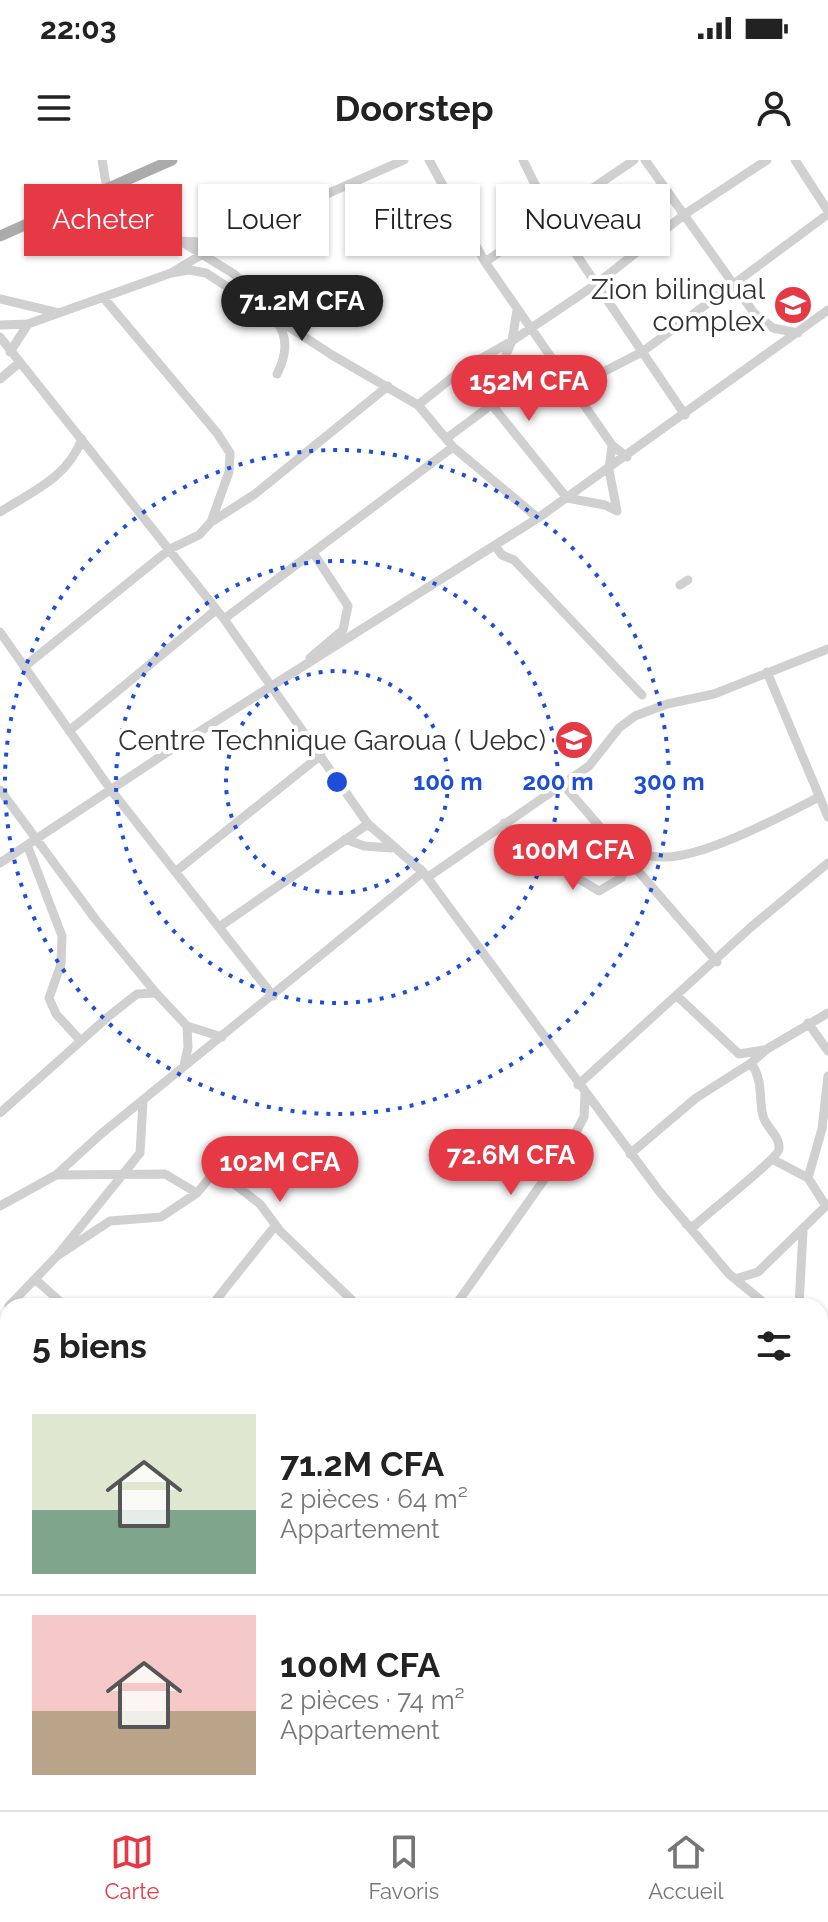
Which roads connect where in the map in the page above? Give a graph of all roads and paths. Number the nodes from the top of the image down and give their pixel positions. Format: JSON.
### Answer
{"nodes":[{"id":1,"x":102,"y":160,"type":"edge"},
{"id":2,"x":172,"y":160,"type":"edge"},
{"id":3,"x":404,"y":160,"type":"edge"},
{"id":4,"x":429,"y":160,"type":"edge"},
{"id":5,"x":523,"y":160,"type":"edge"},
{"id":6,"x":634,"y":160,"type":"edge"},
{"id":7,"x":645,"y":160,"type":"edge"},
{"id":8,"x":767,"y":160,"type":"edge"},
{"id":9,"x":795,"y":160,"type":"edge"},
{"id":10,"x":106,"y":184,"type":"edge"},
{"id":11,"x":118,"y":184,"type":"edge"},
{"id":12,"x":535,"y":184,"type":"edge"},
{"id":13,"x":599,"y":184,"type":"edge"},
{"id":14,"x":329,"y":194,"type":"edge"},
{"id":15,"x":828,"y":212,"type":"edge"},
{"id":16,"x":685,"y":214,"type":"junction"},
{"id":17,"x":24,"y":226,"type":"edge"},
{"id":18,"x":0,"y":227,"type":"edge"},
{"id":19,"x":14,"y":230,"type":"junction"},
{"id":20,"x":0,"y":236,"type":"edge"},
{"id":21,"x":496,"y":254,"type":"edge"},
{"id":22,"x":198,"y":256,"type":"edge"},
{"id":23,"x":202,"y":256,"type":"edge"},
{"id":24,"x":576,"y":256,"type":"edge"},
{"id":25,"x":485,"y":262,"type":"junction"},
{"id":26,"x":171,"y":273,"type":"junction"},
{"id":27,"x":595,"y":285,"type":"junction"},
{"id":28,"x":734,"y":285,"type":"junction"},
{"id":29,"x":103,"y":297,"type":"junction"},
{"id":30,"x":0,"y":299,"type":"edge"},
{"id":31,"x":517,"y":310,"type":"junction"},
{"id":32,"x":828,"y":310,"type":"edge"},
{"id":33,"x":59,"y":313,"type":"junction"},
{"id":34,"x":274,"y":318,"type":"junction"},
{"id":35,"x":28,"y":324,"type":"junction"},
{"id":36,"x":0,"y":325,"type":"edge"},
{"id":37,"x":530,"y":328,"type":"junction"},
{"id":38,"x":291,"y":329,"type":"junction"},
{"id":39,"x":798,"y":333,"type":"junction"},
{"id":40,"x":0,"y":337,"type":"edge"},
{"id":41,"x":657,"y":339,"type":"junction"},
{"id":42,"x":512,"y":341,"type":"junction"},
{"id":43,"x":636,"y":341,"type":"junction"},
{"id":44,"x":10,"y":352,"type":"junction"},
{"id":45,"x":642,"y":352,"type":"junction"},
{"id":46,"x":19,"y":363,"type":"junction"},
{"id":47,"x":463,"y":369,"type":"junction"},
{"id":48,"x":277,"y":374,"type":"dead end"},
{"id":49,"x":0,"y":379,"type":"edge"},
{"id":50,"x":388,"y":386,"type":"junction"},
{"id":51,"x":575,"y":394,"type":"junction"},
{"id":52,"x":487,"y":398,"type":"junction"},
{"id":53,"x":418,"y":405,"type":"junction"},
{"id":54,"x":685,"y":415,"type":"junction"},
{"id":55,"x":82,"y":439,"type":"junction"},
{"id":56,"x":450,"y":442,"type":"junction"},
{"id":57,"x":612,"y":445,"type":"junction"},
{"id":58,"x":627,"y":457,"type":"junction"},
{"id":59,"x":609,"y":470,"type":"junction"},
{"id":60,"x":567,"y":498,"type":"junction"},
{"id":61,"x":0,"y":512,"type":"edge"},
{"id":62,"x":538,"y":518,"type":"junction"},
{"id":63,"x":211,"y":522,"type":"junction"},
{"id":64,"x":495,"y":546,"type":"junction"},
{"id":65,"x":170,"y":549,"type":"junction"},
{"id":66,"x":314,"y":554,"type":"junction"},
{"id":67,"x":216,"y":610,"type":"junction"},
{"id":68,"x":224,"y":619,"type":"junction"},
{"id":69,"x":0,"y":632,"type":"edge"},
{"id":70,"x":828,"y":649,"type":"edge"},
{"id":71,"x":24,"y":667,"type":"junction"},
{"id":72,"x":300,"y":670,"type":"junction"},
{"id":73,"x":767,"y":672,"type":"junction"},
{"id":74,"x":272,"y":686,"type":"junction"},
{"id":75,"x":642,"y":695,"type":"dead end"},
{"id":76,"x":69,"y":731,"type":"junction"},
{"id":77,"x":321,"y":755,"type":"junction"},
{"id":78,"x":561,"y":782,"type":"junction"},
{"id":79,"x":0,"y":790,"type":"edge"},
{"id":80,"x":111,"y":790,"type":"junction"},
{"id":81,"x":819,"y":797,"type":"junction"},
{"id":82,"x":828,"y":817,"type":"edge"},
{"id":83,"x":504,"y":823,"type":"junction"},
{"id":84,"x":367,"y":824,"type":"junction"},
{"id":85,"x":345,"y":839,"type":"junction"},
{"id":86,"x":39,"y":840,"type":"junction"},
{"id":87,"x":616,"y":843,"type":"junction"},
{"id":88,"x":28,"y":847,"type":"junction"},
{"id":89,"x":391,"y":848,"type":"junction"},
{"id":90,"x":630,"y":859,"type":"junction"},
{"id":91,"x":0,"y":863,"type":"edge"},
{"id":92,"x":828,"y":863,"type":"edge"},
{"id":93,"x":175,"y":872,"type":"junction"},
{"id":94,"x":425,"y":874,"type":"junction"},
{"id":95,"x":219,"y":927,"type":"junction"},
{"id":96,"x":717,"y":962,"type":"junction"},
{"id":97,"x":140,"y":974,"type":"junction"},
{"id":98,"x":156,"y":993,"type":"junction"},
{"id":99,"x":137,"y":994,"type":"junction"},
{"id":100,"x":273,"y":996,"type":"junction"},
{"id":101,"x":677,"y":996,"type":"junction"},
{"id":102,"x":828,"y":1013,"type":"edge"},
{"id":103,"x":808,"y":1023,"type":"junction"},
{"id":104,"x":187,"y":1026,"type":"junction"},
{"id":105,"x":222,"y":1037,"type":"junction"},
{"id":106,"x":79,"y":1039,"type":"junction"},
{"id":107,"x":767,"y":1049,"type":"junction"},
{"id":108,"x":828,"y":1051,"type":"edge"},
{"id":109,"x":751,"y":1063,"type":"junction"},
{"id":110,"x":183,"y":1070,"type":"junction"},
{"id":111,"x":828,"y":1076,"type":"edge"},
{"id":112,"x":581,"y":1089,"type":"junction"},
{"id":113,"x":143,"y":1102,"type":"junction"},
{"id":114,"x":0,"y":1113,"type":"edge"},
{"id":115,"x":630,"y":1154,"type":"junction"},
{"id":116,"x":774,"y":1160,"type":"junction"},
{"id":117,"x":123,"y":1174,"type":"junction"},
{"id":118,"x":56,"y":1175,"type":"junction"},
{"id":119,"x":808,"y":1178,"type":"junction"},
{"id":120,"x":197,"y":1193,"type":"junction"},
{"id":121,"x":827,"y":1205,"type":"edge"},
{"id":122,"x":0,"y":1206,"type":"edge"},
{"id":123,"x":686,"y":1224,"type":"junction"},
{"id":124,"x":275,"y":1226,"type":"junction"},
{"id":125,"x":803,"y":1231,"type":"junction"},
{"id":126,"x":57,"y":1256,"type":"junction"},
{"id":127,"x":35,"y":1279,"type":"junction"},
{"id":128,"x":735,"y":1279,"type":"junction"},
{"id":129,"x":17,"y":1298,"type":"edge"},
{"id":130,"x":56,"y":1298,"type":"edge"},
{"id":131,"x":218,"y":1298,"type":"edge"},
{"id":132,"x":350,"y":1298,"type":"edge"},
{"id":133,"x":461,"y":1298,"type":"edge"},
{"id":134,"x":758,"y":1298,"type":"edge"},
{"id":135,"x":799,"y":1298,"type":"edge"}],
"edges":[{"from":1,"to":10,"type":"street"},
{"from":2,"to":11,"type":"main road"},
{"from":3,"to":14,"type":"street"},
{"from":4,"to":25,"type":"street"},
{"from":5,"to":12,"type":"street"},
{"from":6,"to":13,"type":"street"},
{"from":7,"to":16,"type":"street"},
{"from":8,"to":16,"type":"street"},
{"from":9,"to":15,"type":"street"},
{"from":15,"to":28,"type":"street"},
{"from":16,"to":27,"type":"street"},
{"from":16,"to":28,"type":"street"},
{"from":17,"to":19,"type":"main road"},
{"from":18,"to":19,"type":"street"},
{"from":19,"to":20,"type":"main road"},
{"from":21,"to":25,"type":"street"},
{"from":22,"to":26,"type":"street"},
{"from":23,"to":38,"type":"street"},
{"from":24,"to":27,"type":"street"},
{"from":25,"to":31,"type":"street"},
{"from":26,"to":29,"type":"street"},
{"from":26,"to":34,"type":"street"},
{"from":27,"to":37,"type":"street"},
{"from":27,"to":43,"type":"street"},
{"from":28,"to":39,"type":"street"},
{"from":28,"to":41,"type":"street"},
{"from":29,"to":33,"type":"street"},
{"from":29,"to":63,"type":"street"},
{"from":30,"to":33,"type":"street"},
{"from":31,"to":37,"type":"street"},
{"from":31,"to":42,"type":"street"},
{"from":32,"to":39,"type":"street"},
{"from":33,"to":35,"type":"street"},
{"from":34,"to":38,"type":"street"},
{"from":34,"to":48,"type":"street"},
{"from":35,"to":36,"type":"street"},
{"from":35,"to":44,"type":"street"},
{"from":37,"to":42,"type":"street"},
{"from":37,"to":51,"type":"street"},
{"from":38,"to":50,"type":"street"},
{"from":39,"to":54,"type":"street"},
{"from":40,"to":44,"type":"street"},
{"from":41,"to":43,"type":"street"},
{"from":41,"to":45,"type":"street"},
{"from":42,"to":47,"type":"street"},
{"from":42,"to":52,"type":"street"},
{"from":43,"to":45,"type":"street"},
{"from":44,"to":46,"type":"street"},
{"from":45,"to":51,"type":"street"},
{"from":45,"to":54,"type":"street"},
{"from":46,"to":49,"type":"street"},
{"from":46,"to":55,"type":"street"},
{"from":47,"to":52,"type":"street"},
{"from":47,"to":53,"type":"street"},
{"from":50,"to":53,"type":"street"},
{"from":50,"to":63,"type":"street"},
{"from":51,"to":57,"type":"street"},
{"from":52,"to":56,"type":"street"},
{"from":52,"to":60,"type":"street"},
{"from":53,"to":56,"type":"street"},
{"from":54,"to":58,"type":"street"},
{"from":55,"to":61,"type":"street"},
{"from":55,"to":65,"type":"street"},
{"from":56,"to":62,"type":"street"},
{"from":56,"to":66,"type":"street"},
{"from":57,"to":58,"type":"street"},
{"from":57,"to":59,"type":"street"},
{"from":58,"to":59,"type":"street"},
{"from":59,"to":60,"type":"street"},
{"from":59,"to":60,"type":"street"},
{"from":60,"to":62,"type":"street"},
{"from":62,"to":64,"type":"street"},
{"from":63,"to":65,"type":"street"},
{"from":64,"to":72,"type":"street"},
{"from":64,"to":75,"type":"street"},
{"from":65,"to":67,"type":"street"},
{"from":65,"to":71,"type":"street"},
{"from":66,"to":68,"type":"street"},
{"from":66,"to":72,"type":"street"},
{"from":67,"to":68,"type":"street"},
{"from":67,"to":76,"type":"street"},
{"from":68,"to":74,"type":"street"},
{"from":69,"to":71,"type":"street"},
{"from":70,"to":73,"type":"street"},
{"from":71,"to":76,"type":"street"},
{"from":72,"to":74,"type":"street"},
{"from":73,"to":78,"type":"street"},
{"from":73,"to":81,"type":"street"},
{"from":74,"to":77,"type":"street"},
{"from":74,"to":80,"type":"street"},
{"from":76,"to":80,"type":"street"},
{"from":77,"to":84,"type":"street"},
{"from":77,"to":93,"type":"street"},
{"from":78,"to":83,"type":"street"},
{"from":78,"to":87,"type":"street"},
{"from":79,"to":86,"type":"street"},
{"from":80,"to":86,"type":"street"},
{"from":80,"to":93,"type":"street"},
{"from":81,"to":82,"type":"street"},
{"from":81,"to":87,"type":"street"},
{"from":83,"to":90,"type":"street"},
{"from":83,"to":94,"type":"street"},
{"from":84,"to":85,"type":"street"},
{"from":84,"to":89,"type":"street"},
{"from":84,"to":94,"type":"street"},
{"from":85,"to":89,"type":"street"},
{"from":85,"to":95,"type":"street"},
{"from":86,"to":88,"type":"street"},
{"from":86,"to":97,"type":"street"},
{"from":87,"to":90,"type":"street"},
{"from":88,"to":91,"type":"street"},
{"from":88,"to":106,"type":"street"},
{"from":89,"to":94,"type":"street"},
{"from":90,"to":96,"type":"street"},
{"from":92,"to":96,"type":"street"},
{"from":93,"to":95,"type":"street"},
{"from":94,"to":100,"type":"street"},
{"from":94,"to":112,"type":"street"},
{"from":95,"to":100,"type":"street"},
{"from":96,"to":101,"type":"street"},
{"from":97,"to":98,"type":"street"},
{"from":97,"to":99,"type":"street"},
{"from":98,"to":99,"type":"street"},
{"from":98,"to":104,"type":"street"},
{"from":99,"to":106,"type":"street"},
{"from":100,"to":105,"type":"street"},
{"from":101,"to":107,"type":"street"},
{"from":101,"to":112,"type":"street"},
{"from":102,"to":103,"type":"street"},
{"from":103,"to":107,"type":"street"},
{"from":103,"to":108,"type":"street"},
{"from":104,"to":105,"type":"street"},
{"from":104,"to":110,"type":"street"},
{"from":105,"to":110,"type":"street"},
{"from":106,"to":114,"type":"street"},
{"from":107,"to":109,"type":"street"},
{"from":109,"to":115,"type":"street"},
{"from":109,"to":116,"type":"street"},
{"from":110,"to":113,"type":"street"},
{"from":111,"to":119,"type":"street"},
{"from":112,"to":115,"type":"street"},
{"from":112,"to":133,"type":"street"},
{"from":113,"to":117,"type":"street"},
{"from":113,"to":118,"type":"street"},
{"from":115,"to":123,"type":"street"},
{"from":116,"to":119,"type":"street"},
{"from":116,"to":123,"type":"street"},
{"from":117,"to":118,"type":"street"},
{"from":117,"to":120,"type":"street"},
{"from":117,"to":126,"type":"street"},
{"from":118,"to":122,"type":"street"},
{"from":119,"to":121,"type":"street"},
{"from":120,"to":124,"type":"street"},
{"from":120,"to":126,"type":"street"},
{"from":121,"to":125,"type":"street"},
{"from":123,"to":128,"type":"street"},
{"from":124,"to":131,"type":"street"},
{"from":124,"to":132,"type":"street"},
{"from":125,"to":128,"type":"street"},
{"from":125,"to":135,"type":"street"},
{"from":126,"to":127,"type":"street"},
{"from":127,"to":129,"type":"street"},
{"from":127,"to":130,"type":"street"},
{"from":128,"to":134,"type":"street"}]}
